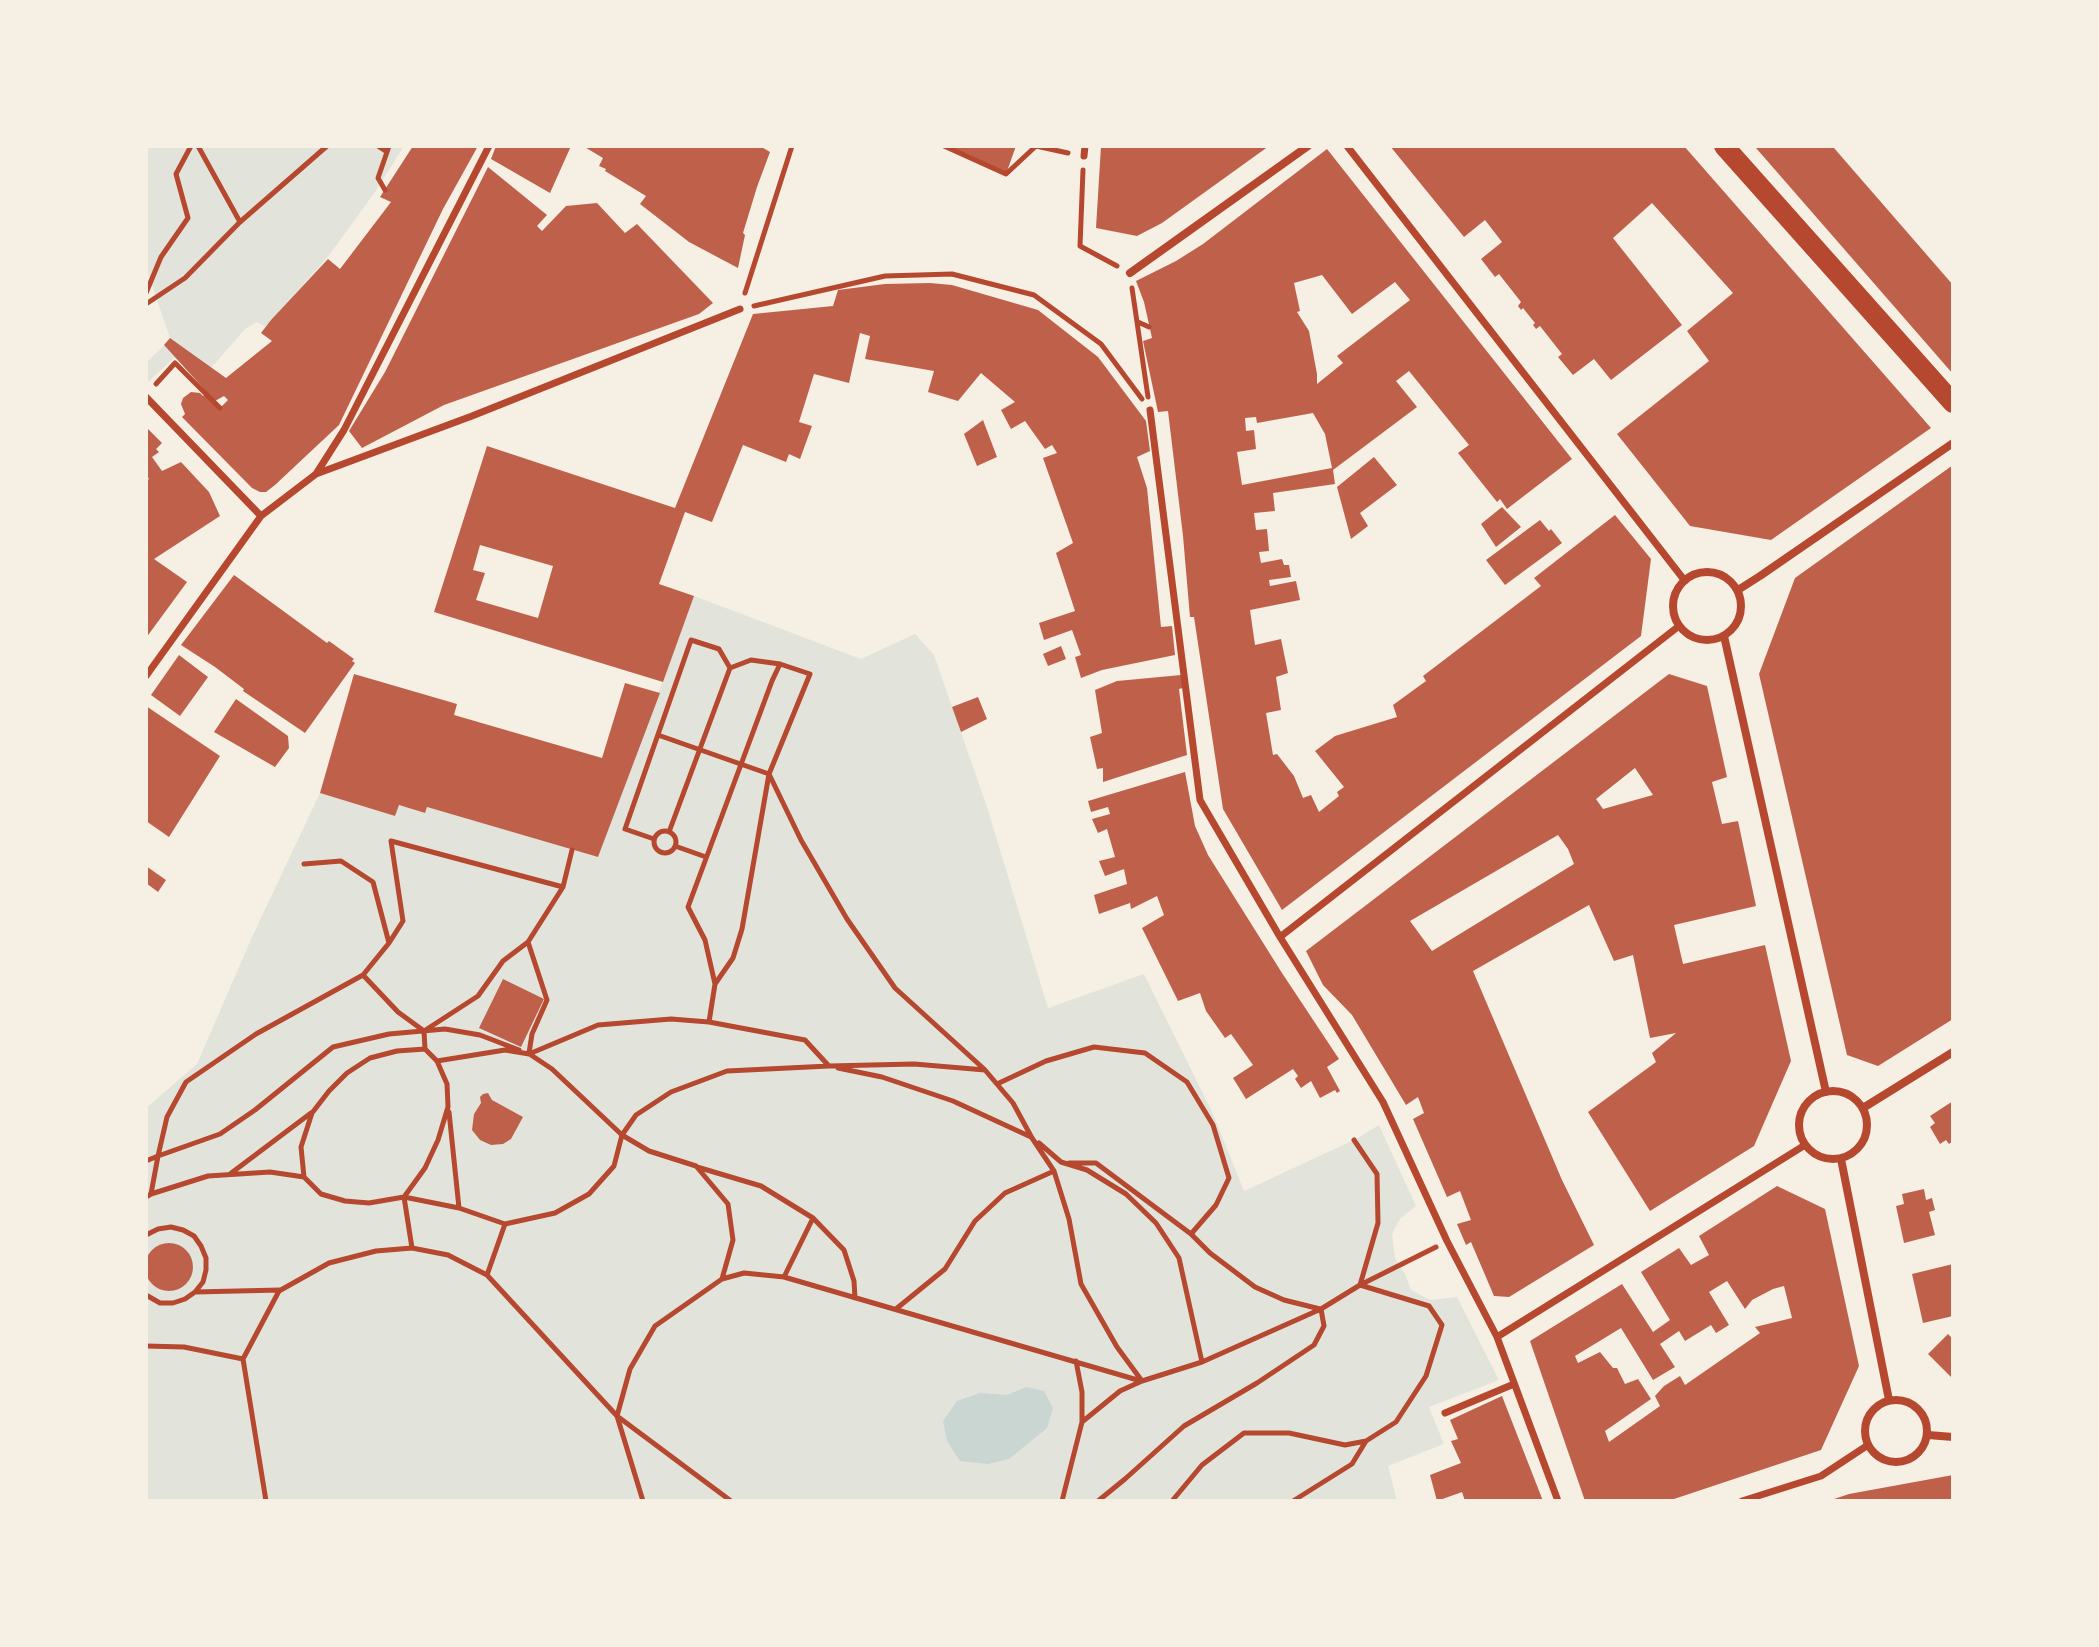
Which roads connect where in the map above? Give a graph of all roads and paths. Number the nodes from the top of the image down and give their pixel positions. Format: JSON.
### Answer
{"nodes":[{"id":1,"x":191,"y":146,"type":"edge"},
{"id":2,"x":198,"y":146,"type":"edge"},
{"id":3,"x":327,"y":146,"type":"edge"},
{"id":4,"x":378,"y":146,"type":"edge"},
{"id":5,"x":489,"y":146,"type":"edge"},
{"id":6,"x":792,"y":146,"type":"edge"},
{"id":7,"x":944,"y":146,"type":"edge"},
{"id":8,"x":1085,"y":146,"type":"edge"},
{"id":9,"x":1308,"y":146,"type":"edge"},
{"id":10,"x":1347,"y":146,"type":"edge"},
{"id":11,"x":1725,"y":146,"type":"edge"},
{"id":12,"x":388,"y":149,"type":"edge"},
{"id":13,"x":1084,"y":156,"type":"junction"},
{"id":14,"x":385,"y":190,"type":"dead end"},
{"id":15,"x":240,"y":222,"type":"junction"},
{"id":16,"x":1130,"y":273,"type":"junction"},
{"id":17,"x":146,"y":293,"type":"edge"},
{"id":18,"x":146,"y":304,"type":"edge"},
{"id":19,"x":740,"y":309,"type":"junction"},
{"id":20,"x":1137,"y":321,"type":"junction"},
{"id":21,"x":1149,"y":327,"type":"dead end"},
{"id":22,"x":153,"y":387,"type":"dead end"},
{"id":23,"x":146,"y":397,"type":"edge"},
{"id":24,"x":1953,"y":403,"type":"edge"},
{"id":25,"x":220,"y":408,"type":"dead end"},
{"id":26,"x":1150,"y":410,"type":"junction"},
{"id":27,"x":1953,"y":443,"type":"edge"},
{"id":28,"x":316,"y":474,"type":"junction"},
{"id":29,"x":261,"y":516,"type":"junction"},
{"id":30,"x":1685,"y":581,"type":"junction"},
{"id":31,"x":1738,"y":590,"type":"junction"},
{"id":32,"x":1679,"y":626,"type":"junction"},
{"id":33,"x":1724,"y":636,"type":"junction"},
{"id":34,"x":780,"y":664,"type":"junction"},
{"id":35,"x":730,"y":668,"type":"junction"},
{"id":36,"x":146,"y":676,"type":"edge"},
{"id":37,"x":658,"y":735,"type":"junction"},
{"id":38,"x":700,"y":749,"type":"junction"},
{"id":39,"x":741,"y":764,"type":"junction"},
{"id":40,"x":769,"y":774,"type":"junction"},
{"id":41,"x":669,"y":832,"type":"junction"},
{"id":42,"x":654,"y":839,"type":"junction"},
{"id":43,"x":675,"y":846,"type":"junction"},
{"id":44,"x":572,"y":850,"type":"dead end"},
{"id":45,"x":706,"y":857,"type":"junction"},
{"id":46,"x":304,"y":864,"type":"dead end"},
{"id":47,"x":563,"y":887,"type":"junction"},
{"id":48,"x":1280,"y":937,"type":"junction"},
{"id":49,"x":528,"y":942,"type":"junction"},
{"id":50,"x":389,"y":943,"type":"junction"},
{"id":51,"x":363,"y":975,"type":"junction"},
{"id":52,"x":715,"y":984,"type":"junction"},
{"id":53,"x":709,"y":1022,"type":"junction"},
{"id":54,"x":424,"y":1031,"type":"junction"},
{"id":55,"x":425,"y":1049,"type":"junction"},
{"id":56,"x":1953,"y":1052,"type":"edge"},
{"id":57,"x":529,"y":1054,"type":"junction"},
{"id":58,"x":437,"y":1061,"type":"junction"},
{"id":59,"x":829,"y":1066,"type":"junction"},
{"id":60,"x":985,"y":1070,"type":"junction"},
{"id":61,"x":997,"y":1084,"type":"junction"},
{"id":62,"x":1826,"y":1092,"type":"junction"},
{"id":63,"x":448,"y":1107,"type":"junction"},
{"id":64,"x":1863,"y":1108,"type":"junction"},
{"id":65,"x":312,"y":1113,"type":"junction"},
{"id":66,"x":622,"y":1135,"type":"junction"},
{"id":67,"x":1032,"y":1138,"type":"junction"},
{"id":68,"x":1354,"y":1140,"type":"dead end"},
{"id":69,"x":1805,"y":1145,"type":"junction"},
{"id":70,"x":158,"y":1156,"type":"junction"},
{"id":71,"x":1841,"y":1159,"type":"junction"},
{"id":72,"x":146,"y":1161,"type":"edge"},
{"id":73,"x":1061,"y":1162,"type":"junction"},
{"id":74,"x":696,"y":1166,"type":"junction"},
{"id":75,"x":1054,"y":1171,"type":"junction"},
{"id":76,"x":229,"y":1175,"type":"junction"},
{"id":77,"x":304,"y":1177,"type":"junction"},
{"id":78,"x":148,"y":1195,"type":"edge"},
{"id":79,"x":404,"y":1197,"type":"junction"},
{"id":80,"x":459,"y":1208,"type":"junction"},
{"id":81,"x":813,"y":1218,"type":"junction"},
{"id":82,"x":505,"y":1224,"type":"junction"},
{"id":83,"x":1191,"y":1234,"type":"junction"},
{"id":84,"x":146,"y":1235,"type":"edge"},
{"id":85,"x":1447,"y":1241,"type":"junction"},
{"id":86,"x":412,"y":1248,"type":"junction"},
{"id":87,"x":487,"y":1275,"type":"junction"},
{"id":88,"x":784,"y":1277,"type":"junction"},
{"id":89,"x":722,"y":1279,"type":"junction"},
{"id":90,"x":1360,"y":1285,"type":"junction"},
{"id":91,"x":281,"y":1290,"type":"junction"},
{"id":92,"x":195,"y":1292,"type":"junction"},
{"id":93,"x":146,"y":1295,"type":"edge"},
{"id":94,"x":855,"y":1298,"type":"junction"},
{"id":95,"x":895,"y":1309,"type":"junction"},
{"id":96,"x":1321,"y":1309,"type":"junction"},
{"id":97,"x":1497,"y":1337,"type":"junction"},
{"id":98,"x":146,"y":1346,"type":"edge"},
{"id":99,"x":243,"y":1359,"type":"junction"},
{"id":100,"x":1076,"y":1361,"type":"junction"},
{"id":101,"x":1202,"y":1362,"type":"junction"},
{"id":102,"x":1142,"y":1381,"type":"junction"},
{"id":103,"x":1514,"y":1384,"type":"junction"},
{"id":104,"x":1889,"y":1400,"type":"junction"},
{"id":105,"x":1445,"y":1413,"type":"dead end"},
{"id":106,"x":617,"y":1416,"type":"junction"},
{"id":107,"x":1082,"y":1422,"type":"junction"},
{"id":108,"x":1928,"y":1435,"type":"junction"},
{"id":109,"x":1953,"y":1437,"type":"edge"},
{"id":110,"x":1366,"y":1441,"type":"junction"},
{"id":111,"x":1868,"y":1445,"type":"junction"},
{"id":112,"x":266,"y":1501,"type":"edge"},
{"id":113,"x":643,"y":1501,"type":"edge"},
{"id":114,"x":731,"y":1501,"type":"edge"},
{"id":115,"x":1062,"y":1501,"type":"edge"},
{"id":116,"x":1098,"y":1501,"type":"edge"},
{"id":117,"x":1172,"y":1501,"type":"edge"},
{"id":118,"x":1293,"y":1501,"type":"edge"},
{"id":119,"x":1558,"y":1501,"type":"edge"},
{"id":120,"x":1742,"y":1501,"type":"edge"}],
"edges":[{"from":1,"to":17,"type":"path"},
{"from":2,"to":15,"type":"path"},
{"from":3,"to":15,"type":"path"},
{"from":4,"to":12,"type":"path"},
{"from":5,"to":28,"type":"street"},
{"from":6,"to":19,"type":"path"},
{"from":7,"to":13,"type":"path"},
{"from":8,"to":13,"type":"street"},
{"from":9,"to":16,"type":"street"},
{"from":10,"to":30,"type":"street"},
{"from":11,"to":24,"type":"main road"},
{"from":12,"to":14,"type":"path"},
{"from":13,"to":16,"type":"path"},
{"from":15,"to":18,"type":"path"},
{"from":16,"to":20,"type":"path"},
{"from":19,"to":26,"type":"path"},
{"from":19,"to":28,"type":"street"},
{"from":20,"to":21,"type":"path"},
{"from":20,"to":26,"type":"path"},
{"from":22,"to":25,"type":"path"},
{"from":23,"to":29,"type":"street"},
{"from":26,"to":48,"type":"street"},
{"from":27,"to":31,"type":"street"},
{"from":28,"to":29,"type":"street"},
{"from":29,"to":36,"type":"street"},
{"from":30,"to":31,"type":"street"},
{"from":30,"to":32,"type":"street"},
{"from":31,"to":33,"type":"street"},
{"from":32,"to":33,"type":"street"},
{"from":32,"to":48,"type":"street"},
{"from":33,"to":62,"type":"street"},
{"from":34,"to":35,"type":"path"},
{"from":34,"to":39,"type":"path"},
{"from":34,"to":40,"type":"path"},
{"from":35,"to":37,"type":"path"},
{"from":35,"to":38,"type":"path"},
{"from":37,"to":38,"type":"path"},
{"from":37,"to":42,"type":"path"},
{"from":38,"to":39,"type":"path"},
{"from":38,"to":41,"type":"path"},
{"from":39,"to":40,"type":"path"},
{"from":39,"to":45,"type":"path"},
{"from":40,"to":52,"type":"path"},
{"from":40,"to":60,"type":"path"},
{"from":41,"to":42,"type":"path"},
{"from":41,"to":43,"type":"path"},
{"from":42,"to":43,"type":"path"},
{"from":43,"to":45,"type":"path"},
{"from":44,"to":47,"type":"path"},
{"from":45,"to":52,"type":"path"},
{"from":46,"to":50,"type":"path"},
{"from":47,"to":49,"type":"path"},
{"from":47,"to":50,"type":"path"},
{"from":48,"to":85,"type":"street"},
{"from":49,"to":54,"type":"path"},
{"from":49,"to":57,"type":"path"},
{"from":50,"to":51,"type":"path"},
{"from":51,"to":54,"type":"path"},
{"from":51,"to":70,"type":"path"},
{"from":52,"to":53,"type":"path"},
{"from":53,"to":57,"type":"path"},
{"from":53,"to":59,"type":"path"},
{"from":54,"to":55,"type":"path"},
{"from":54,"to":57,"type":"path"},
{"from":54,"to":70,"type":"path"},
{"from":55,"to":58,"type":"path"},
{"from":55,"to":65,"type":"path"},
{"from":56,"to":64,"type":"street"},
{"from":57,"to":58,"type":"path"},
{"from":57,"to":66,"type":"path"},
{"from":58,"to":63,"type":"path"},
{"from":59,"to":60,"type":"path"},
{"from":59,"to":66,"type":"path"},
{"from":59,"to":67,"type":"path"},
{"from":60,"to":61,"type":"path"},
{"from":61,"to":67,"type":"path"},
{"from":61,"to":83,"type":"path"},
{"from":62,"to":64,"type":"street"},
{"from":62,"to":69,"type":"street"},
{"from":63,"to":79,"type":"path"},
{"from":63,"to":80,"type":"path"},
{"from":64,"to":71,"type":"street"},
{"from":65,"to":76,"type":"path"},
{"from":65,"to":77,"type":"path"},
{"from":66,"to":74,"type":"path"},
{"from":66,"to":82,"type":"path"},
{"from":67,"to":73,"type":"path"},
{"from":67,"to":75,"type":"path"},
{"from":68,"to":90,"type":"path"},
{"from":69,"to":71,"type":"street"},
{"from":69,"to":97,"type":"street"},
{"from":70,"to":72,"type":"path"},
{"from":70,"to":78,"type":"path"},
{"from":71,"to":104,"type":"street"},
{"from":73,"to":83,"type":"path"},
{"from":73,"to":101,"type":"path"},
{"from":74,"to":81,"type":"path"},
{"from":74,"to":89,"type":"path"},
{"from":75,"to":95,"type":"path"},
{"from":75,"to":102,"type":"path"},
{"from":76,"to":77,"type":"path"},
{"from":76,"to":78,"type":"path"},
{"from":77,"to":79,"type":"path"},
{"from":79,"to":80,"type":"path"},
{"from":79,"to":86,"type":"path"},
{"from":80,"to":82,"type":"path"},
{"from":81,"to":88,"type":"path"},
{"from":81,"to":94,"type":"path"},
{"from":82,"to":87,"type":"path"},
{"from":83,"to":96,"type":"path"},
{"from":84,"to":92,"type":"path"},
{"from":85,"to":90,"type":"path"},
{"from":85,"to":97,"type":"street"},
{"from":86,"to":87,"type":"path"},
{"from":86,"to":91,"type":"path"},
{"from":87,"to":106,"type":"path"},
{"from":88,"to":89,"type":"path"},
{"from":88,"to":94,"type":"path"},
{"from":89,"to":106,"type":"path"},
{"from":90,"to":96,"type":"path"},
{"from":90,"to":110,"type":"path"},
{"from":91,"to":92,"type":"path"},
{"from":91,"to":99,"type":"path"},
{"from":92,"to":93,"type":"path"},
{"from":94,"to":95,"type":"path"},
{"from":95,"to":100,"type":"path"},
{"from":96,"to":101,"type":"path"},
{"from":96,"to":116,"type":"path"},
{"from":97,"to":103,"type":"street"},
{"from":98,"to":99,"type":"path"},
{"from":99,"to":112,"type":"path"},
{"from":100,"to":102,"type":"path"},
{"from":100,"to":107,"type":"path"},
{"from":101,"to":102,"type":"path"},
{"from":102,"to":107,"type":"path"},
{"from":103,"to":105,"type":"street"},
{"from":103,"to":119,"type":"street"},
{"from":104,"to":108,"type":"street"},
{"from":104,"to":111,"type":"street"},
{"from":106,"to":113,"type":"path"},
{"from":106,"to":114,"type":"path"},
{"from":107,"to":115,"type":"path"},
{"from":108,"to":109,"type":"street"},
{"from":108,"to":111,"type":"street"},
{"from":110,"to":117,"type":"path"},
{"from":110,"to":118,"type":"path"},
{"from":111,"to":120,"type":"street"}]}
